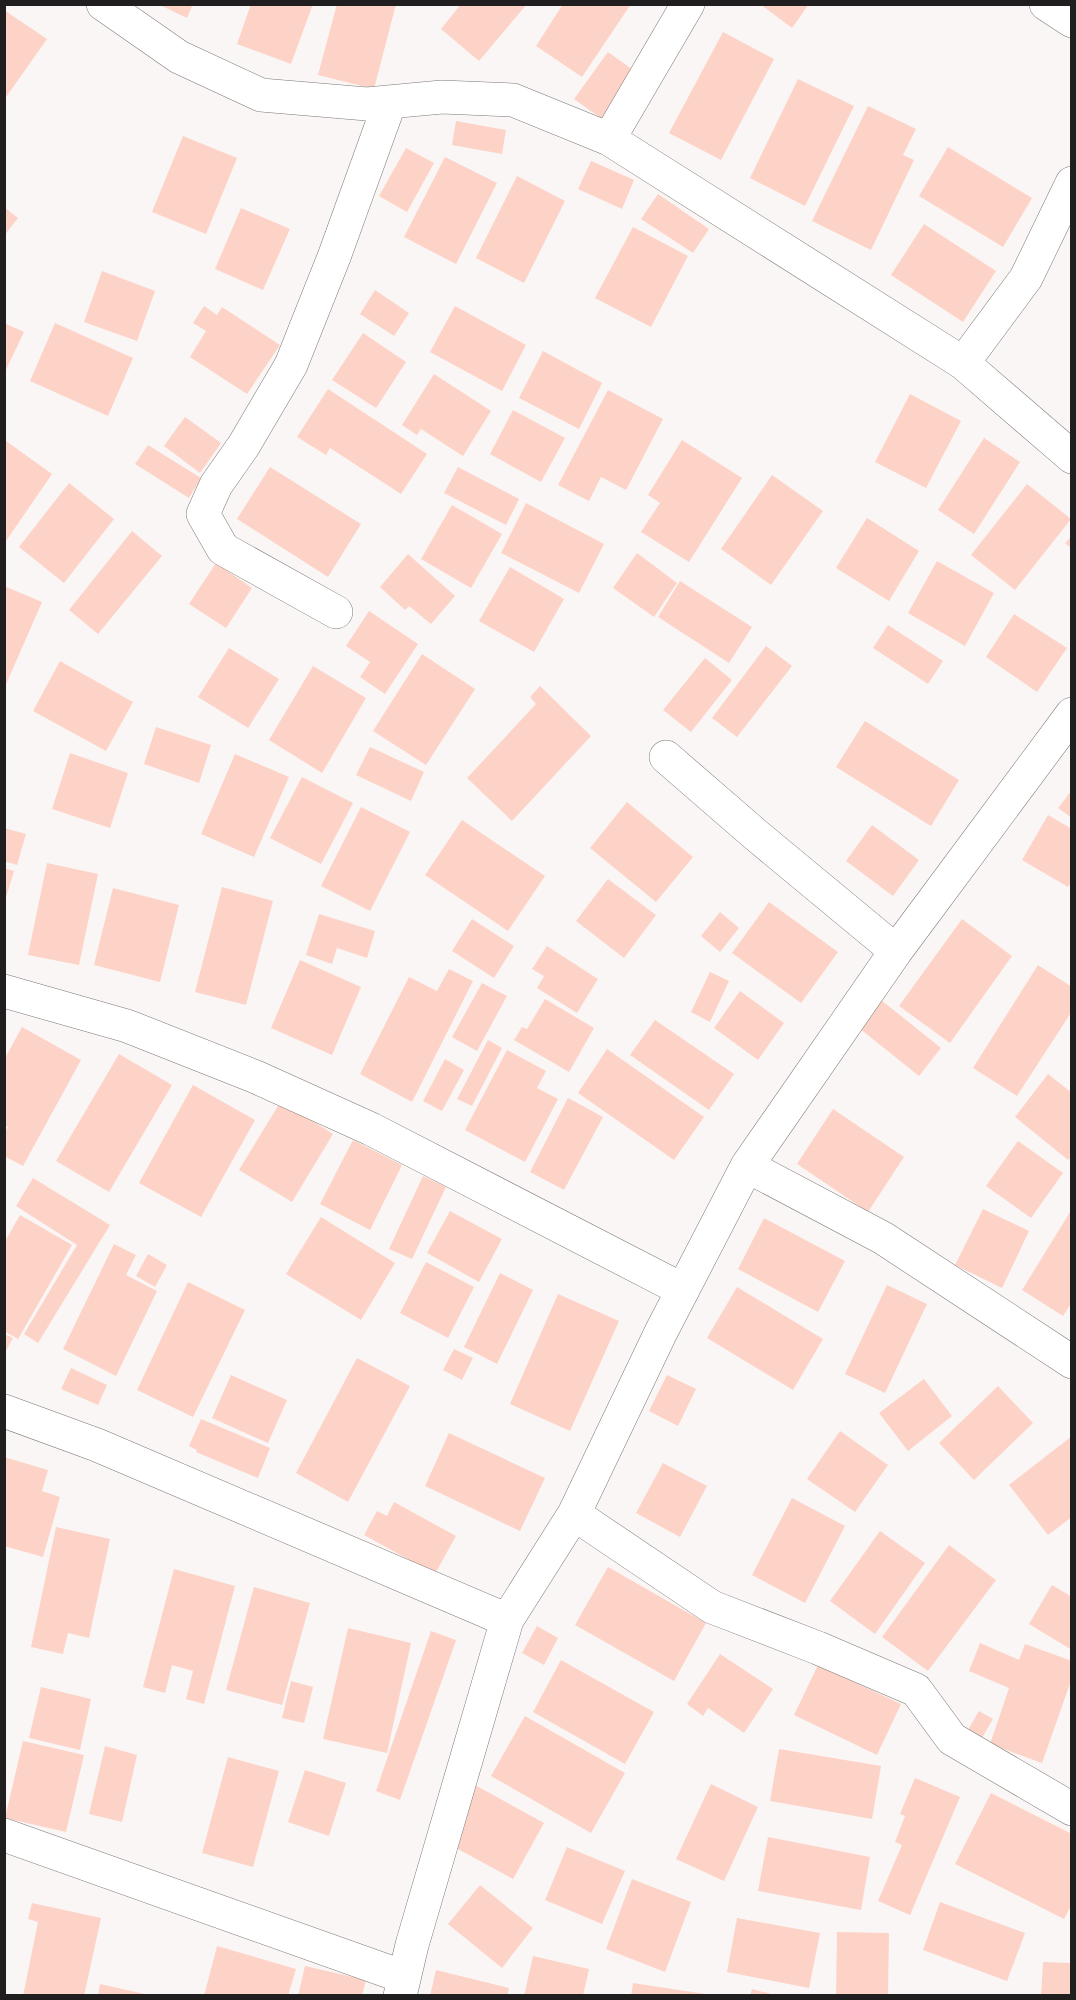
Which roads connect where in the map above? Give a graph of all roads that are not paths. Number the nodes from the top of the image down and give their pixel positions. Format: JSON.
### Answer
{"nodes":[{"id":1,"x":103,"y":4,"type":"edge"},
{"id":2,"x":688,"y":4,"type":"edge"},
{"id":3,"x":1046,"y":4,"type":"edge"},
{"id":4,"x":1071,"y":21,"type":"edge"},
{"id":5,"x":390,"y":102,"type":"junction"},
{"id":6,"x":609,"y":139,"type":"junction"},
{"id":7,"x":1071,"y":183,"type":"edge"},
{"id":8,"x":963,"y":363,"type":"junction"},
{"id":9,"x":1071,"y":457,"type":"edge"},
{"id":10,"x":336,"y":612,"type":"dead end"},
{"id":11,"x":1071,"y":714,"type":"edge"},
{"id":12,"x":666,"y":756,"type":"dead end"},
{"id":13,"x":896,"y":951,"type":"junction"},
{"id":14,"x":4,"y":991,"type":"edge"},
{"id":15,"x":747,"y":1166,"type":"junction"},
{"id":16,"x":683,"y":1290,"type":"junction"},
{"id":17,"x":1071,"y":1362,"type":"edge"},
{"id":18,"x":4,"y":1411,"type":"edge"},
{"id":19,"x":574,"y":1514,"type":"junction"},
{"id":20,"x":507,"y":1620,"type":"junction"},
{"id":21,"x":1071,"y":1809,"type":"edge"},
{"id":22,"x":4,"y":1835,"type":"edge"},
{"id":23,"x":402,"y":1986,"type":"edge"}],
"edges":[{"from":1,"to":5,"type":"street"},
{"from":2,"to":6,"type":"street"},
{"from":3,"to":4,"type":"street"},
{"from":5,"to":6,"type":"street"},
{"from":5,"to":10,"type":"street"},
{"from":6,"to":8,"type":"street"},
{"from":7,"to":8,"type":"street"},
{"from":8,"to":9,"type":"street"},
{"from":11,"to":13,"type":"street"},
{"from":12,"to":13,"type":"street"},
{"from":13,"to":15,"type":"street"},
{"from":14,"to":16,"type":"street"},
{"from":15,"to":16,"type":"street"},
{"from":15,"to":17,"type":"street"},
{"from":16,"to":19,"type":"street"},
{"from":18,"to":20,"type":"street"},
{"from":19,"to":20,"type":"street"},
{"from":19,"to":21,"type":"street"},
{"from":20,"to":23,"type":"street"},
{"from":22,"to":23,"type":"street"}]}
